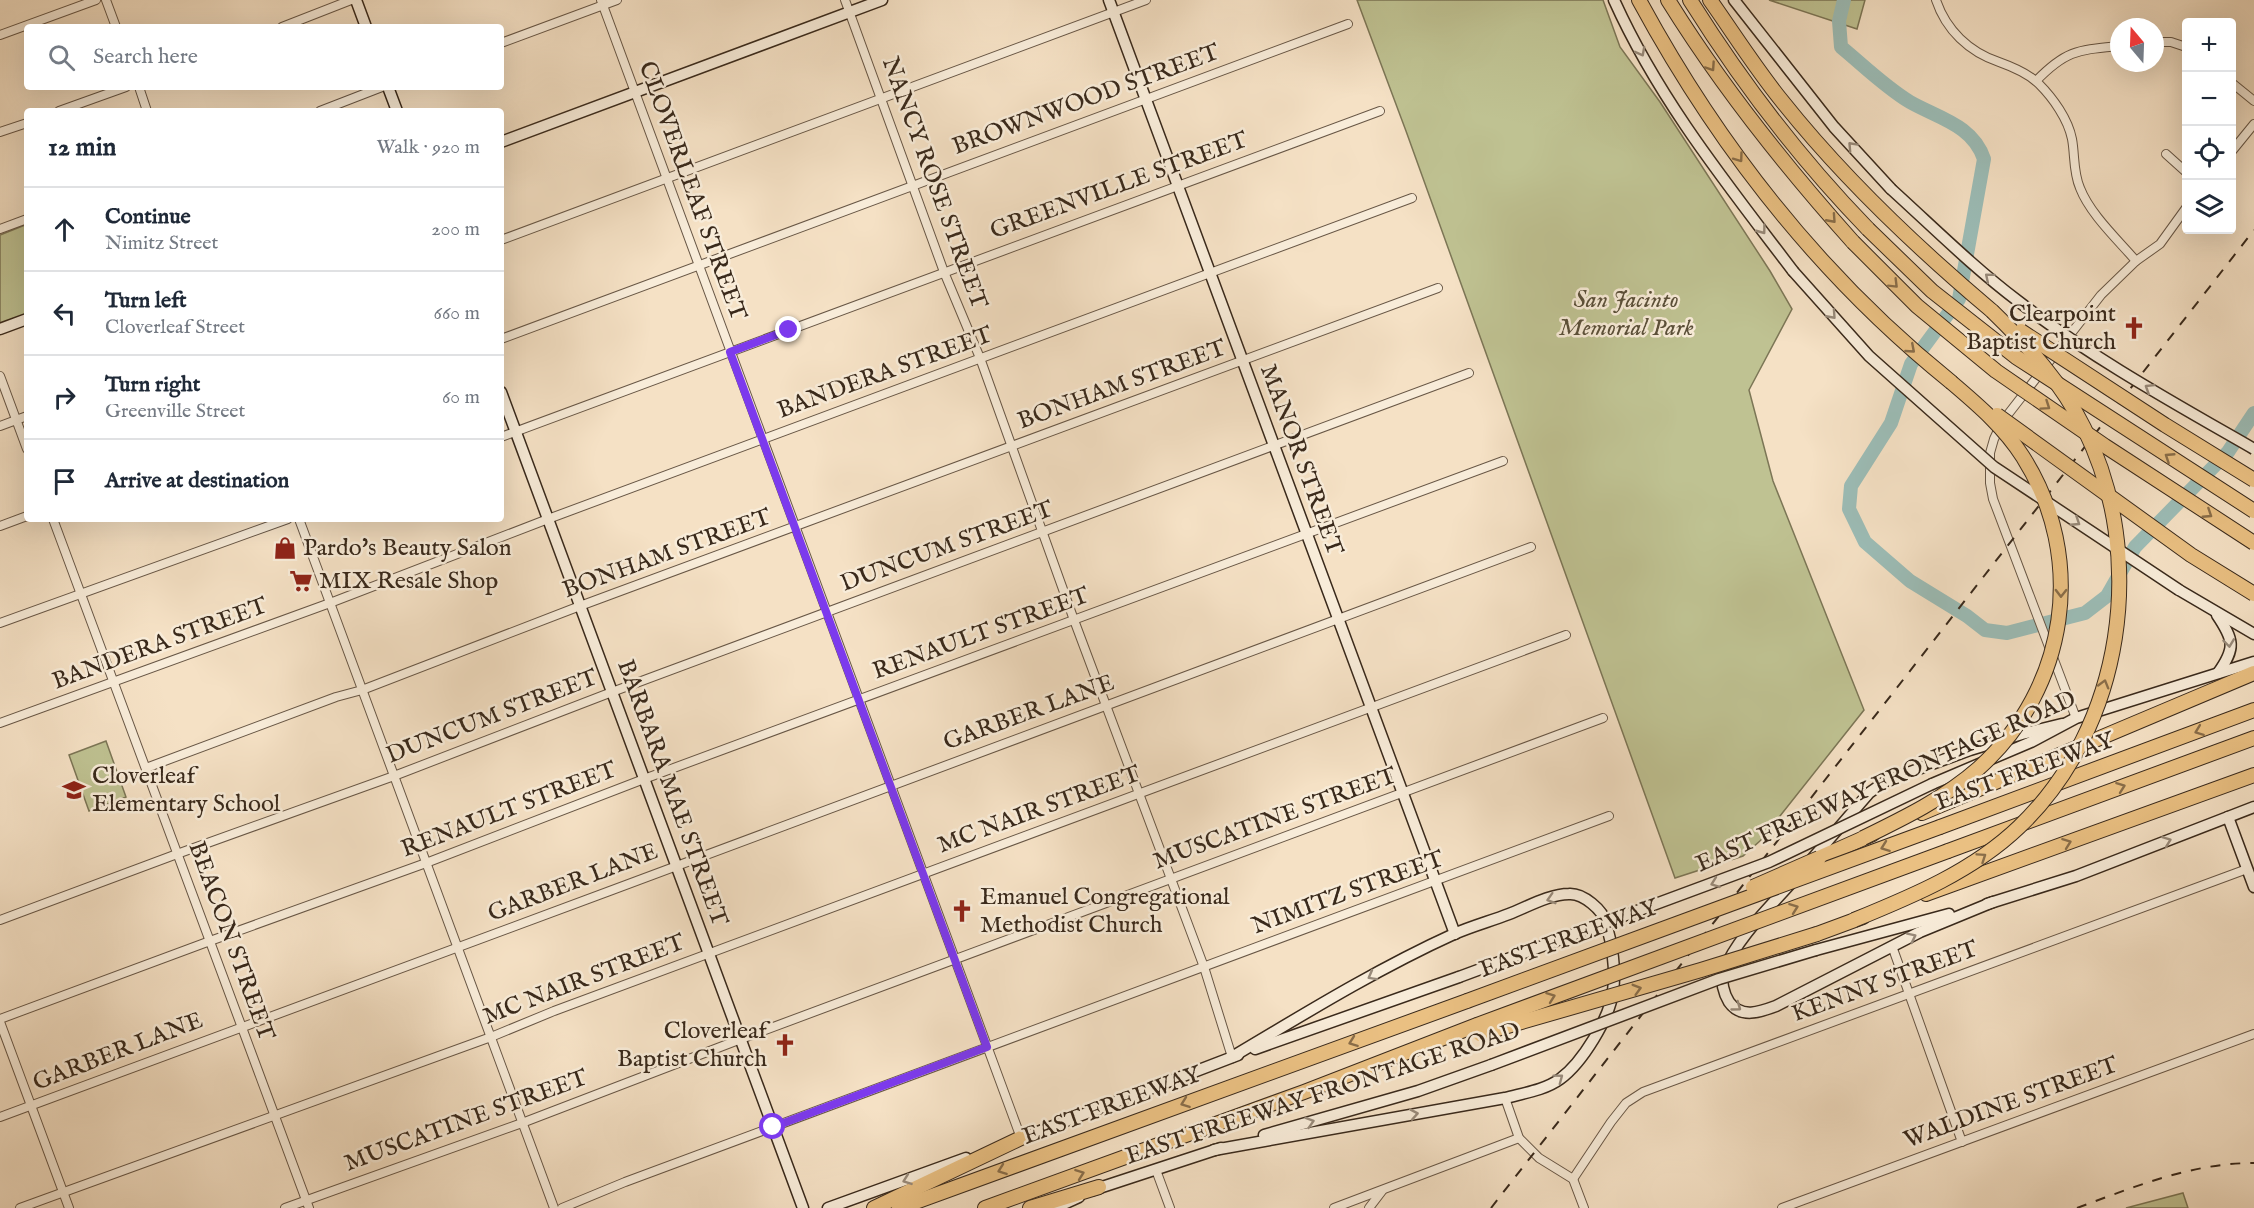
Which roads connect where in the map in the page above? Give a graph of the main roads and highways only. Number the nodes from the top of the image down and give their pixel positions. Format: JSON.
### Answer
{"nodes":[{"id":1,"x":353,"y":0,"type":"edge"},
{"id":2,"x":882,"y":0,"type":"edge"},
{"id":3,"x":1108,"y":0,"type":"edge"},
{"id":4,"x":1614,"y":0,"type":"edge"},
{"id":5,"x":1640,"y":0,"type":"edge"},
{"id":6,"x":1668,"y":0,"type":"edge"},
{"id":7,"x":1690,"y":0,"type":"edge"},
{"id":8,"x":1710,"y":0,"type":"edge"},
{"id":9,"x":1734,"y":0,"type":"edge"},
{"id":10,"x":365,"y":24,"type":"edge"},
{"id":11,"x":389,"y":90,"type":"edge"},
{"id":12,"x":396,"y":108,"type":"edge"},
{"id":13,"x":504,"y":141,"type":"edge"},
{"id":14,"x":1992,"y":311,"type":"junction"},
{"id":15,"x":24,"y":320,"type":"edge"},
{"id":16,"x":0,"y":329,"type":"edge"},
{"id":17,"x":1951,"y":382,"type":"junction"},
{"id":18,"x":504,"y":400,"type":"edge"},
{"id":19,"x":2254,"y":449,"type":"edge"},
{"id":20,"x":2254,"y":480,"type":"edge"},
{"id":21,"x":2254,"y":511,"type":"edge"},
{"id":22,"x":2254,"y":543,"type":"edge"},
{"id":23,"x":2254,"y":594,"type":"edge"},
{"id":24,"x":2216,"y":612,"type":"junction"},
{"id":25,"x":2253,"y":633,"type":"edge"},
{"id":26,"x":2254,"y":662,"type":"edge"},
{"id":27,"x":2250,"y":668,"type":"edge"},
{"id":28,"x":2218,"y":674,"type":"junction"},
{"id":29,"x":2254,"y":710,"type":"edge"},
{"id":30,"x":2062,"y":724,"type":"junction"},
{"id":31,"x":2254,"y":738,"type":"edge"},
{"id":32,"x":2254,"y":775,"type":"edge"},
{"id":33,"x":2254,"y":807,"type":"edge"},
{"id":34,"x":2228,"y":817,"type":"junction"},
{"id":35,"x":1863,"y":838,"type":"junction"},
{"id":36,"x":2254,"y":887,"type":"edge"},
{"id":37,"x":1993,"y":902,"type":"junction"},
{"id":38,"x":1854,"y":920,"type":"junction"},
{"id":39,"x":1658,"y":930,"type":"junction"},
{"id":40,"x":1455,"y":934,"type":"junction"},
{"id":41,"x":1479,"y":1030,"type":"junction"},
{"id":42,"x":1232,"y":1057,"type":"junction"},
{"id":43,"x":1021,"y":1138,"type":"junction"},
{"id":44,"x":1214,"y":1150,"type":"junction"},
{"id":45,"x":1100,"y":1187,"type":"junction"},
{"id":46,"x":803,"y":1208,"type":"edge"},
{"id":47,"x":828,"y":1208,"type":"edge"},
{"id":48,"x":874,"y":1208,"type":"edge"},
{"id":49,"x":899,"y":1208,"type":"edge"},
{"id":50,"x":985,"y":1208,"type":"edge"},
{"id":51,"x":1030,"y":1208,"type":"edge"},
{"id":52,"x":1055,"y":1208,"type":"edge"}],
"edges":[{"from":1,"to":10,"type":"main road"},
{"from":2,"to":13,"type":"main road"},
{"from":3,"to":40,"type":"main road","name":"MANOR STREET"},
{"from":4,"to":24,"type":"main road","one_way":true,"bridge":true},
{"from":5,"to":17,"type":"highway","one_way":true},
{"from":6,"to":22,"type":"highway","one_way":true,"bridge":true},
{"from":21,"to":7,"type":"highway","one_way":true,"bridge":true},
{"from":8,"to":14,"type":"highway"},
{"from":19,"to":9,"type":"main road","one_way":true,"bridge":true},
{"from":11,"to":12,"type":"main road"},
{"from":14,"to":20,"type":"highway","bridge":true},
{"from":38,"to":14,"type":"highway","one_way":true,"bridge":true},
{"from":15,"to":16,"type":"main road"},
{"from":17,"to":23,"type":"highway","bridge":true},
{"from":17,"to":35,"type":"highway","one_way":true,"bridge":true},
{"from":18,"to":46,"type":"main road","name":"BARBARA MAE STREET"},
{"from":24,"to":25,"type":"main road"},
{"from":24,"to":28,"type":"main road","one_way":true},
{"from":26,"to":27,"type":"main road","name":"EAST FREEWAY FRONTAGE ROAD"},
{"from":27,"to":28,"type":"main road","name":"EAST FREEWAY FRONTAGE ROAD"},
{"from":27,"to":35,"type":"highway","bridge":true},
{"from":28,"to":30,"type":"main road","name":"EAST FREEWAY FRONTAGE ROAD"},
{"from":29,"to":39,"type":"highway","name":"EAST FREEWAY","one_way":true,"bridge":true},
{"from":30,"to":37,"type":"main road","one_way":true},
{"from":30,"to":42,"type":"main road","name":"EAST FREEWAY FRONTAGE ROAD","one_way":true,"bridge":true},
{"from":41,"to":31,"type":"highway","name":"EAST FREEWAY","one_way":true,"bridge":true},
{"from":38,"to":32,"type":"highway","one_way":true,"bridge":true},
{"from":33,"to":34,"type":"main road","name":"EAST FREEWAY FRONTAGE ROAD"},
{"from":34,"to":36,"type":"main road"},
{"from":37,"to":34,"type":"main road","name":"EAST FREEWAY FRONTAGE ROAD","one_way":true},
{"from":35,"to":39,"type":"highway","bridge":true},
{"from":44,"to":37,"type":"main road","name":"EAST FREEWAY FRONTAGE ROAD","one_way":true,"bridge":true},
{"from":41,"to":38,"type":"highway","one_way":true,"bridge":true},
{"from":39,"to":49,"type":"highway","name":"EAST FREEWAY","one_way":true,"bridge":true},
{"from":40,"to":42,"type":"main road","one_way":true},
{"from":44,"to":40,"type":"main road","one_way":true},
{"from":50,"to":41,"type":"highway","name":"EAST FREEWAY","one_way":true},
{"from":42,"to":43,"type":"main road","name":"EAST FREEWAY FRONTAGE ROAD"},
{"from":43,"to":47,"type":"main road","name":"EAST FREEWAY FRONTAGE ROAD","one_way":true},
{"from":43,"to":48,"type":"highway"},
{"from":44,"to":45,"type":"main road","name":"EAST FREEWAY FRONTAGE ROAD"},
{"from":45,"to":51,"type":"highway"},
{"from":45,"to":52,"type":"main road","name":"EAST FREEWAY FRONTAGE ROAD"}]}
